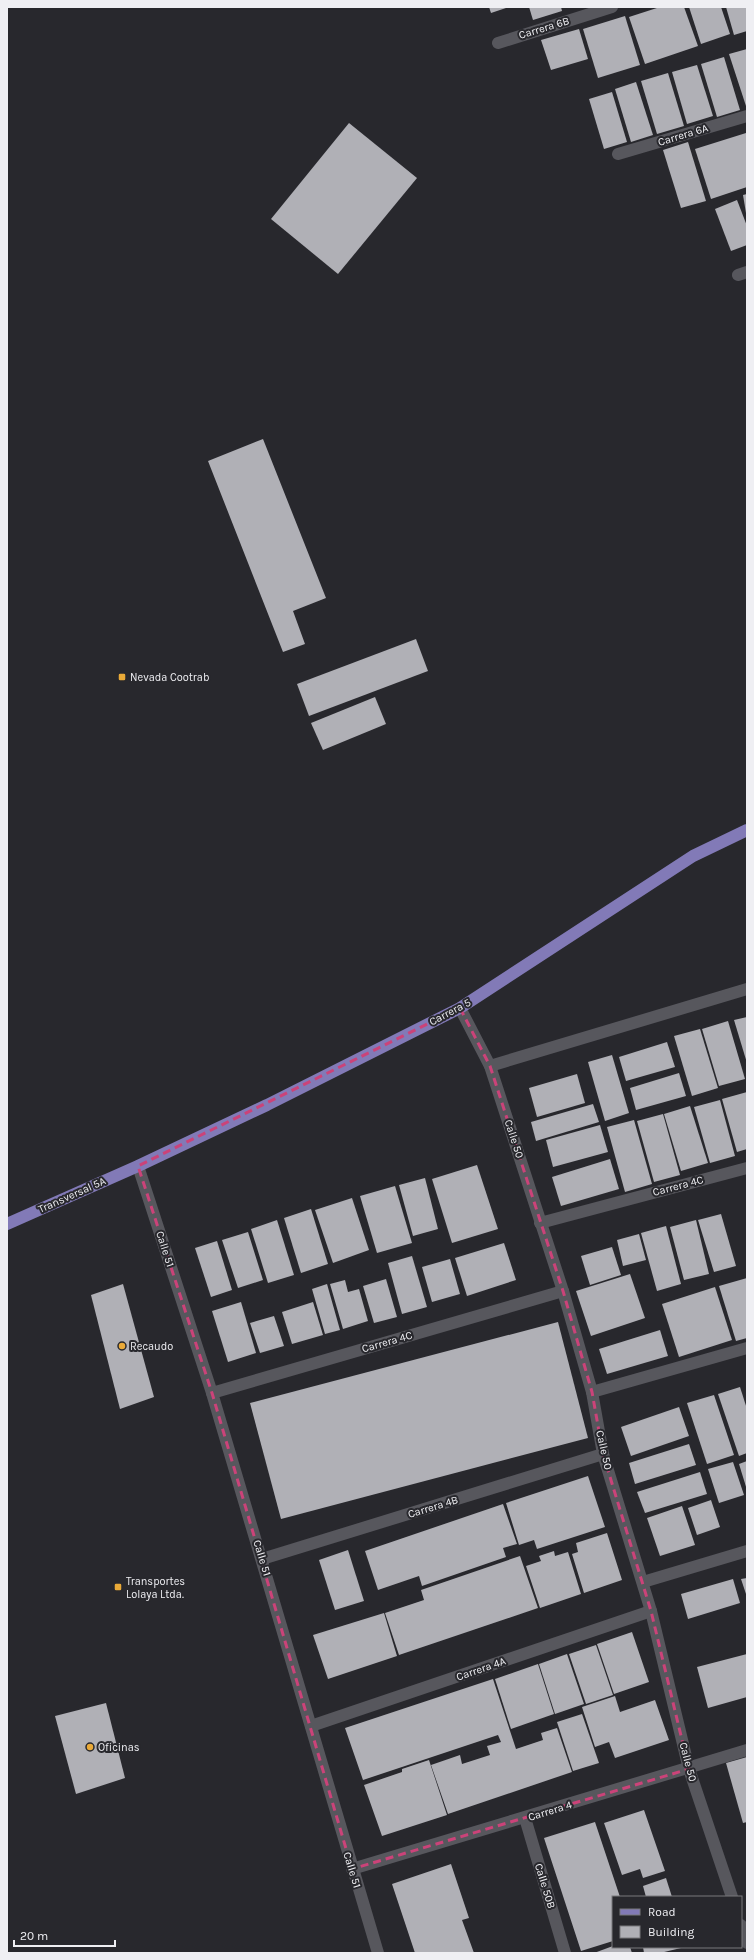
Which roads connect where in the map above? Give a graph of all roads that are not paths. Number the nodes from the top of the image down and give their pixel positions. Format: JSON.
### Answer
{"nodes":[{"id":1,"x":612,"y":7,"type":"edge"},
{"id":2,"x":498,"y":43,"type":"dead end"},
{"id":3,"x":747,"y":116,"type":"edge"},
{"id":4,"x":618,"y":154,"type":"dead end"},
{"id":5,"x":747,"y":830,"type":"edge"},
{"id":6,"x":747,"y":989,"type":"edge"},
{"id":7,"x":460,"y":1008,"type":"junction"},
{"id":8,"x":490,"y":1066,"type":"junction"},
{"id":9,"x":138,"y":1166,"type":"junction"},
{"id":10,"x":747,"y":1168,"type":"edge"},
{"id":11,"x":540,"y":1223,"type":"junction"},
{"id":12,"x":7,"y":1224,"type":"edge"},
{"id":13,"x":563,"y":1291,"type":"junction"},
{"id":14,"x":747,"y":1348,"type":"edge"},
{"id":15,"x":592,"y":1392,"type":"junction"},
{"id":16,"x":212,"y":1393,"type":"junction"},
{"id":17,"x":603,"y":1454,"type":"junction"},
{"id":18,"x":747,"y":1551,"type":"edge"},
{"id":19,"x":262,"y":1559,"type":"junction"},
{"id":20,"x":643,"y":1582,"type":"junction"},
{"id":21,"x":651,"y":1611,"type":"junction"},
{"id":22,"x":312,"y":1726,"type":"junction"},
{"id":23,"x":747,"y":1750,"type":"edge"},
{"id":24,"x":689,"y":1769,"type":"junction"},
{"id":25,"x":525,"y":1818,"type":"junction"},
{"id":26,"x":352,"y":1869,"type":"junction"},
{"id":27,"x":732,"y":1896,"type":"edge"},
{"id":28,"x":742,"y":1928,"type":"edge"},
{"id":29,"x":747,"y":1943,"type":"edge"},
{"id":30,"x":378,"y":1953,"type":"edge"},
{"id":31,"x":565,"y":1953,"type":"edge"}],
"edges":[{"from":1,"to":2,"type":"street","name":"Carrera 6B"},
{"from":3,"to":4,"type":"street","name":"Carrera 6A"},
{"from":5,"to":7,"type":"main road","name":"Carrera 5"},
{"from":6,"to":8,"type":"street"},
{"from":7,"to":8,"type":"street","name":"Calle 50"},
{"from":7,"to":9,"type":"main road","name":"Carrera 5"},
{"from":8,"to":11,"type":"street","name":"Calle 50"},
{"from":9,"to":12,"type":"main road","name":"Transversal 5A"},
{"from":9,"to":16,"type":"street","name":"Calle 51"},
{"from":10,"to":11,"type":"street","name":"Carrera 4C"},
{"from":11,"to":13,"type":"street","name":"Calle 50"},
{"from":13,"to":15,"type":"street","name":"Calle 50"},
{"from":13,"to":16,"type":"street","name":"Carrera 4C"},
{"from":14,"to":15,"type":"street"},
{"from":15,"to":17,"type":"street","name":"Calle 50"},
{"from":16,"to":19,"type":"street","name":"Calle 51"},
{"from":17,"to":19,"type":"street","name":"Carrera 4B"},
{"from":17,"to":20,"type":"street","name":"Calle 50"},
{"from":18,"to":20,"type":"street"},
{"from":19,"to":22,"type":"street","name":"Calle 51"},
{"from":20,"to":21,"type":"street","name":"Calle 50"},
{"from":21,"to":22,"type":"street","name":"Carrera 4A"},
{"from":21,"to":24,"type":"street","name":"Calle 50"},
{"from":22,"to":26,"type":"street","name":"Calle 51"},
{"from":23,"to":24,"type":"street","name":"Carrera 4"},
{"from":24,"to":25,"type":"street","name":"Carrera 4"},
{"from":24,"to":27,"type":"street","name":"Calle 50"},
{"from":25,"to":26,"type":"street","name":"Carrera 4"},
{"from":25,"to":31,"type":"street","name":"Calle 50B"},
{"from":26,"to":30,"type":"street","name":"Calle 51"},
{"from":28,"to":29,"type":"street"}]}
